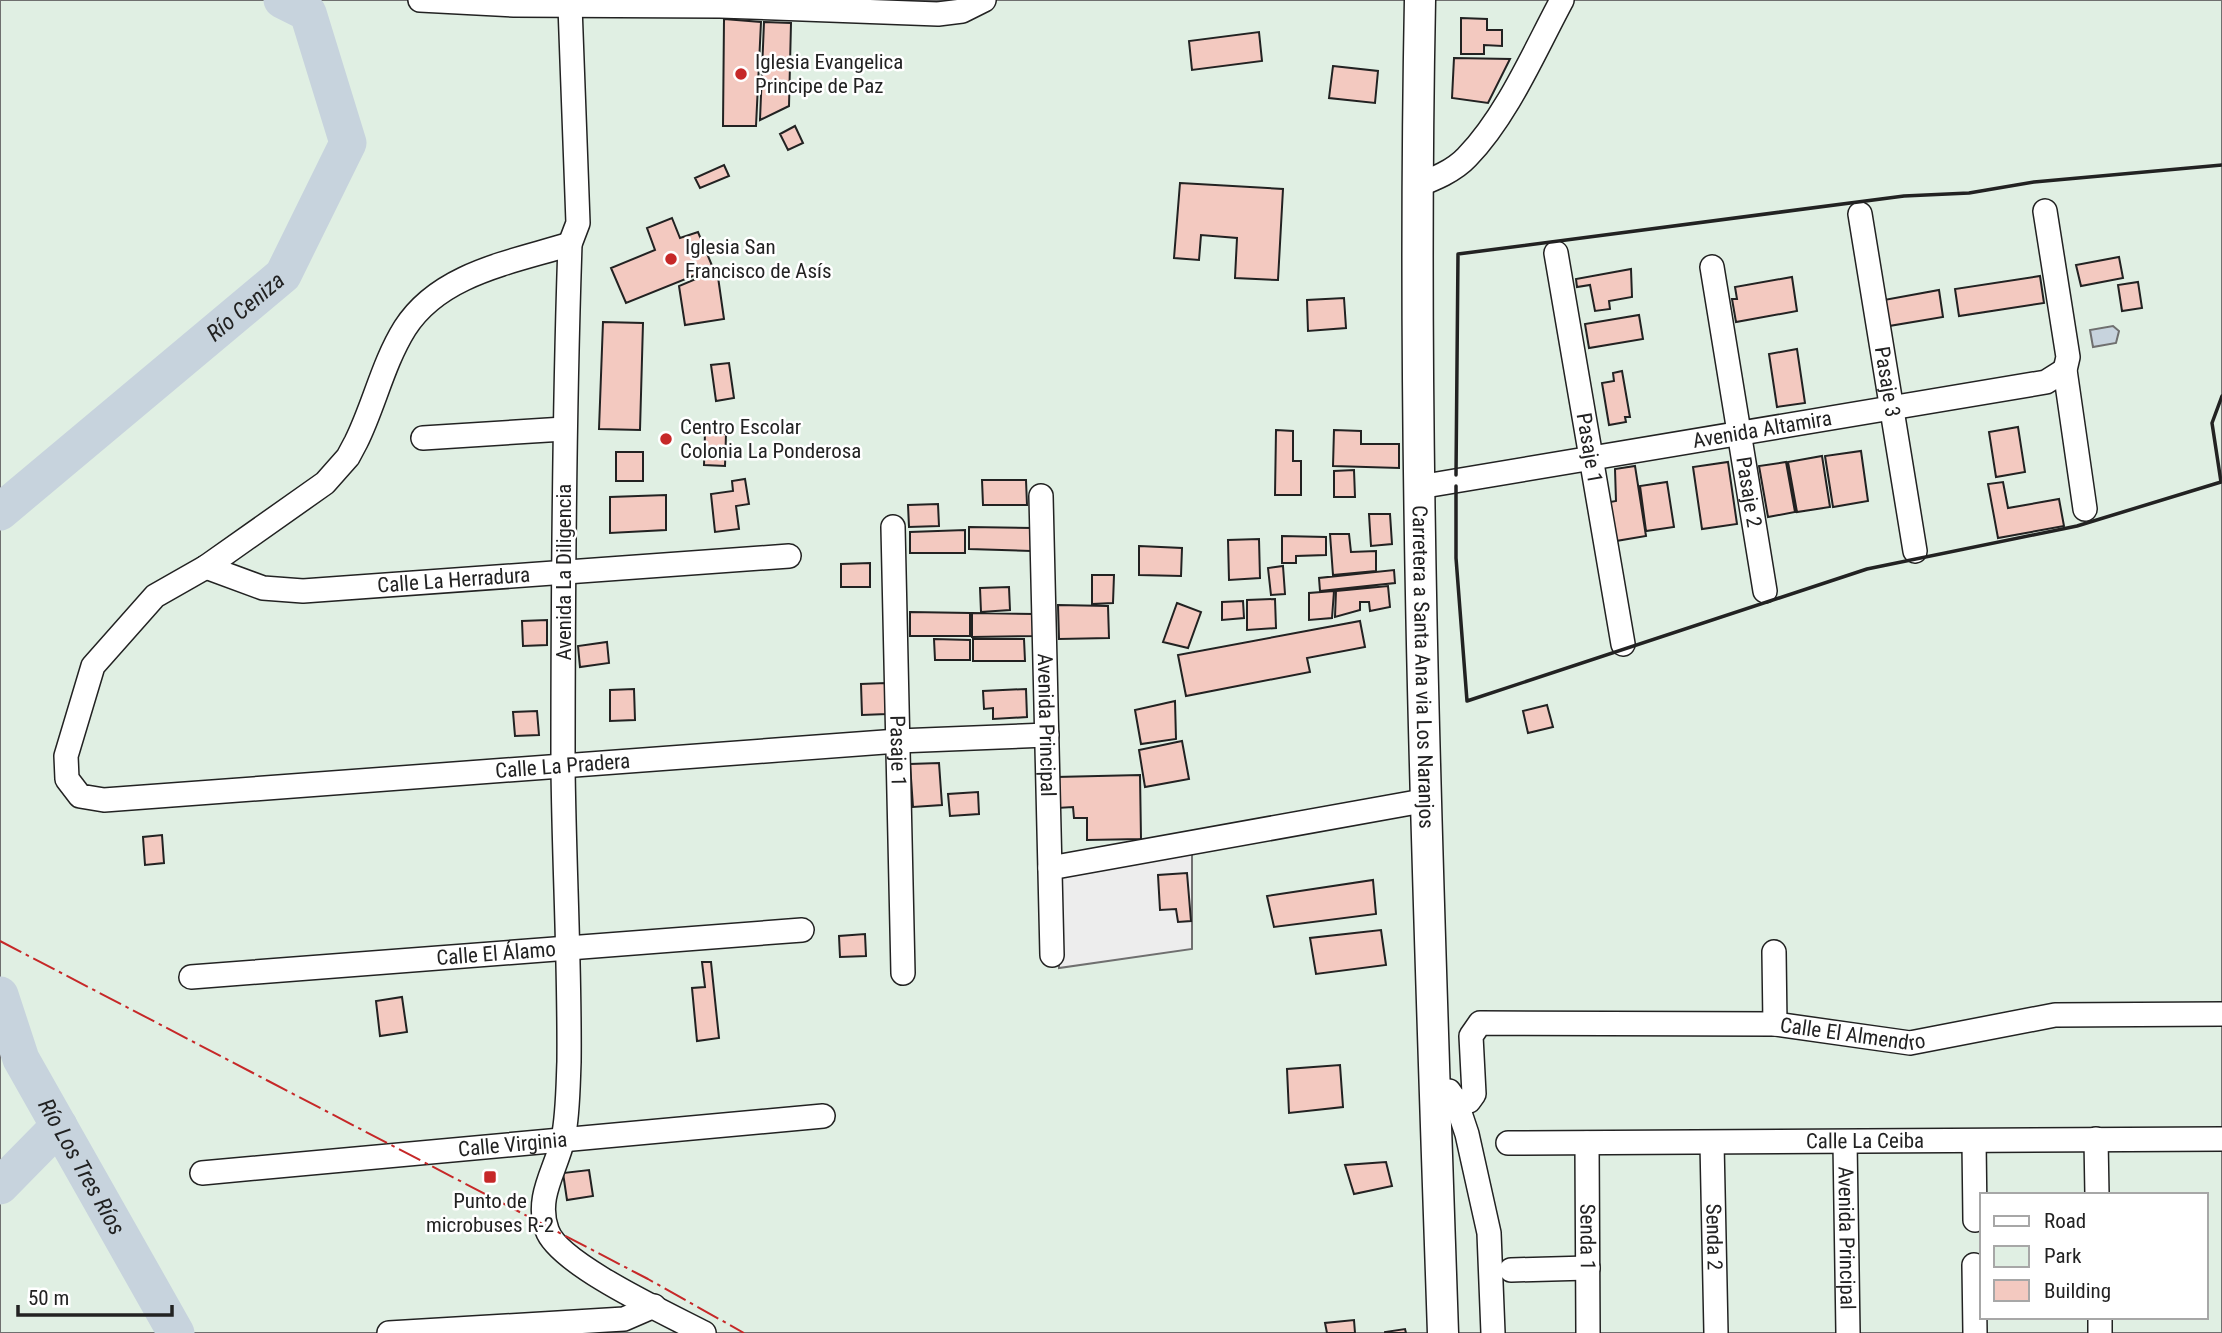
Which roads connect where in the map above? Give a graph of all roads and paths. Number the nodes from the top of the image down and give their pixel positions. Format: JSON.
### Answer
{"nodes":[{"id":1,"x":984,"y":0,"type":"edge"},
{"id":2,"x":1420,"y":0,"type":"edge"},
{"id":3,"x":1562,"y":0,"type":"edge"},
{"id":4,"x":423,"y":1,"type":"edge"},
{"id":5,"x":514,"y":3,"type":"edge"},
{"id":6,"x":751,"y":4,"type":"edge"},
{"id":7,"x":570,"y":6,"type":"junction"},
{"id":8,"x":938,"y":7,"type":"edge"},
{"id":9,"x":1416,"y":186,"type":"junction"},
{"id":10,"x":2045,"y":211,"type":"dead end"},
{"id":11,"x":1860,"y":214,"type":"dead end"},
{"id":12,"x":570,"y":244,"type":"junction"},
{"id":13,"x":1556,"y":253,"type":"dead end"},
{"id":14,"x":1712,"y":267,"type":"dead end"},
{"id":15,"x":2064,"y":370,"type":"junction"},
{"id":16,"x":1891,"y":407,"type":"junction"},
{"id":17,"x":564,"y":429,"type":"junction"},
{"id":18,"x":1739,"y":432,"type":"junction"},
{"id":19,"x":423,"y":439,"type":"dead end"},
{"id":20,"x":1589,"y":458,"type":"junction"},
{"id":21,"x":1419,"y":486,"type":"junction"},
{"id":22,"x":1041,"y":496,"type":"dead end"},
{"id":23,"x":2085,"y":509,"type":"dead end"},
{"id":24,"x":892,"y":527,"type":"dead end"},
{"id":25,"x":1914,"y":551,"type":"dead end"},
{"id":26,"x":789,"y":556,"type":"dead end"},
{"id":27,"x":206,"y":567,"type":"junction"},
{"id":28,"x":564,"y":573,"type":"junction"},
{"id":29,"x":1765,"y":591,"type":"dead end"},
{"id":30,"x":1623,"y":644,"type":"dead end"},
{"id":31,"x":1047,"y":735,"type":"junction"},
{"id":32,"x":898,"y":741,"type":"junction"},
{"id":33,"x":564,"y":768,"type":"junction"},
{"id":34,"x":1428,"y":800,"type":"junction"},
{"id":35,"x":1050,"y":869,"type":"junction"},
{"id":36,"x":802,"y":930,"type":"dead end"},
{"id":37,"x":567,"y":948,"type":"junction"},
{"id":38,"x":1774,"y":952,"type":"dead end"},
{"id":39,"x":1052,"y":955,"type":"dead end"},
{"id":40,"x":903,"y":973,"type":"dead end"},
{"id":41,"x":191,"y":977,"type":"dead end"},
{"id":42,"x":2222,"y":1014,"type":"edge"},
{"id":43,"x":1775,"y":1024,"type":"junction"},
{"id":44,"x":1435,"y":1070,"type":"junction"},
{"id":45,"x":1456,"y":1101,"type":"junction"},
{"id":46,"x":823,"y":1116,"type":"dead end"},
{"id":47,"x":2096,"y":1139,"type":"junction"},
{"id":48,"x":2222,"y":1139,"type":"edge"},
{"id":49,"x":563,"y":1140,"type":"junction"},
{"id":50,"x":1974,"y":1141,"type":"junction"},
{"id":51,"x":1845,"y":1142,"type":"junction"},
{"id":52,"x":1508,"y":1143,"type":"dead end"},
{"id":53,"x":1587,"y":1143,"type":"junction"},
{"id":54,"x":1712,"y":1143,"type":"junction"},
{"id":55,"x":2222,"y":1152,"type":"edge"},
{"id":56,"x":202,"y":1173,"type":"dead end"},
{"id":57,"x":2097,"y":1193,"type":"edge"},
{"id":58,"x":1975,"y":1220,"type":"dead end"},
{"id":59,"x":1974,"y":1265,"type":"dead end"},
{"id":60,"x":1588,"y":1268,"type":"junction"},
{"id":61,"x":1511,"y":1270,"type":"dead end"},
{"id":62,"x":654,"y":1306,"type":"junction"},
{"id":63,"x":389,"y":1333,"type":"edge"},
{"id":64,"x":704,"y":1333,"type":"edge"},
{"id":65,"x":1443,"y":1333,"type":"edge"},
{"id":66,"x":1493,"y":1333,"type":"edge"},
{"id":67,"x":1588,"y":1333,"type":"edge"},
{"id":68,"x":1716,"y":1333,"type":"edge"},
{"id":69,"x":1847,"y":1333,"type":"edge"},
{"id":70,"x":1975,"y":1333,"type":"edge"}],
"edges":[{"from":1,"to":8,"type":"street"},
{"from":2,"to":9,"type":"main road","name":"Carretera a Santa Ana via Los Naranjos"},
{"from":3,"to":9,"type":"street"},
{"from":4,"to":5,"type":"street"},
{"from":5,"to":7,"type":"street"},
{"from":6,"to":7,"type":"street"},
{"from":6,"to":8,"type":"street"},
{"from":7,"to":12,"type":"street","name":"Avenida La Diligencia"},
{"from":9,"to":21,"type":"main road","name":"Carretera a Santa Ana via Los Naranjos"},
{"from":10,"to":15,"type":"street"},
{"from":11,"to":16,"type":"street","name":"Pasaje 3"},
{"from":12,"to":17,"type":"street","name":"Avenida La Diligencia"},
{"from":12,"to":27,"type":"street"},
{"from":13,"to":20,"type":"street","name":"Pasaje 1"},
{"from":14,"to":18,"type":"street","name":"Pasaje 2"},
{"from":15,"to":16,"type":"street","name":"Avenida Altamira"},
{"from":15,"to":23,"type":"street"},
{"from":16,"to":18,"type":"street","name":"Avenida Altamira"},
{"from":16,"to":25,"type":"street","name":"Pasaje 3"},
{"from":17,"to":19,"type":"street"},
{"from":17,"to":28,"type":"street","name":"Avenida La Diligencia"},
{"from":18,"to":20,"type":"street","name":"Avenida Altamira"},
{"from":18,"to":29,"type":"street","name":"Pasaje 2"},
{"from":20,"to":21,"type":"street","name":"Avenida Altamira"},
{"from":20,"to":30,"type":"street","name":"Pasaje 1"},
{"from":21,"to":34,"type":"main road","name":"Carretera a Santa Ana via Los Naranjos"},
{"from":22,"to":31,"type":"street","name":"Avenida Principal"},
{"from":24,"to":32,"type":"street","name":"Pasaje 1"},
{"from":26,"to":28,"type":"street","name":"Calle La Herradura"},
{"from":27,"to":28,"type":"street","name":"Calle La Herradura"},
{"from":27,"to":33,"type":"street","name":"Calle La Pradera"},
{"from":28,"to":33,"type":"street","name":"Avenida La Diligencia"},
{"from":31,"to":32,"type":"street","name":"Calle La Pradera"},
{"from":31,"to":35,"type":"street","name":"Avenida Principal"},
{"from":32,"to":33,"type":"street","name":"Calle La Pradera"},
{"from":32,"to":40,"type":"street","name":"Pasaje 1"},
{"from":33,"to":37,"type":"street","name":"Avenida La Diligencia"},
{"from":34,"to":35,"type":"street"},
{"from":34,"to":44,"type":"main road","name":"Carretera a Santa Ana via Los Naranjos"},
{"from":35,"to":39,"type":"street","name":"Avenida Principal"},
{"from":36,"to":37,"type":"street","name":"Calle El Álamo"},
{"from":37,"to":41,"type":"street","name":"Calle El Álamo"},
{"from":37,"to":49,"type":"street","name":"Avenida La Diligencia"},
{"from":38,"to":43,"type":"street"},
{"from":42,"to":43,"type":"street","name":"Calle El Almendro"},
{"from":43,"to":45,"type":"street","name":"Calle El Almendro"},
{"from":44,"to":45,"type":"street"},
{"from":44,"to":65,"type":"main road","name":"Carretera a Santa Ana via Los Naranjos"},
{"from":45,"to":66,"type":"street"},
{"from":46,"to":49,"type":"street","name":"Calle Virginia"},
{"from":47,"to":48,"type":"street","name":"Calle La Ceiba"},
{"from":47,"to":50,"type":"street","name":"Calle La Ceiba"},
{"from":47,"to":57,"type":"street"},
{"from":48,"to":55,"type":"street"},
{"from":49,"to":56,"type":"street","name":"Calle Virginia"},
{"from":49,"to":62,"type":"street","name":"Avenida La Diligencia"},
{"from":50,"to":51,"type":"street","name":"Calle La Ceiba"},
{"from":50,"to":58,"type":"street"},
{"from":51,"to":54,"type":"street","name":"Calle La Ceiba"},
{"from":51,"to":69,"type":"street","name":"Avenida Principal"},
{"from":52,"to":53,"type":"street","name":"Calle La Ceiba"},
{"from":53,"to":54,"type":"street","name":"Calle La Ceiba"},
{"from":53,"to":60,"type":"street","name":"Senda 1"},
{"from":54,"to":68,"type":"street","name":"Senda 2"},
{"from":59,"to":70,"type":"street"},
{"from":60,"to":61,"type":"street"},
{"from":60,"to":67,"type":"street","name":"Senda 1"},
{"from":62,"to":63,"type":"street"},
{"from":62,"to":64,"type":"street"}]}
